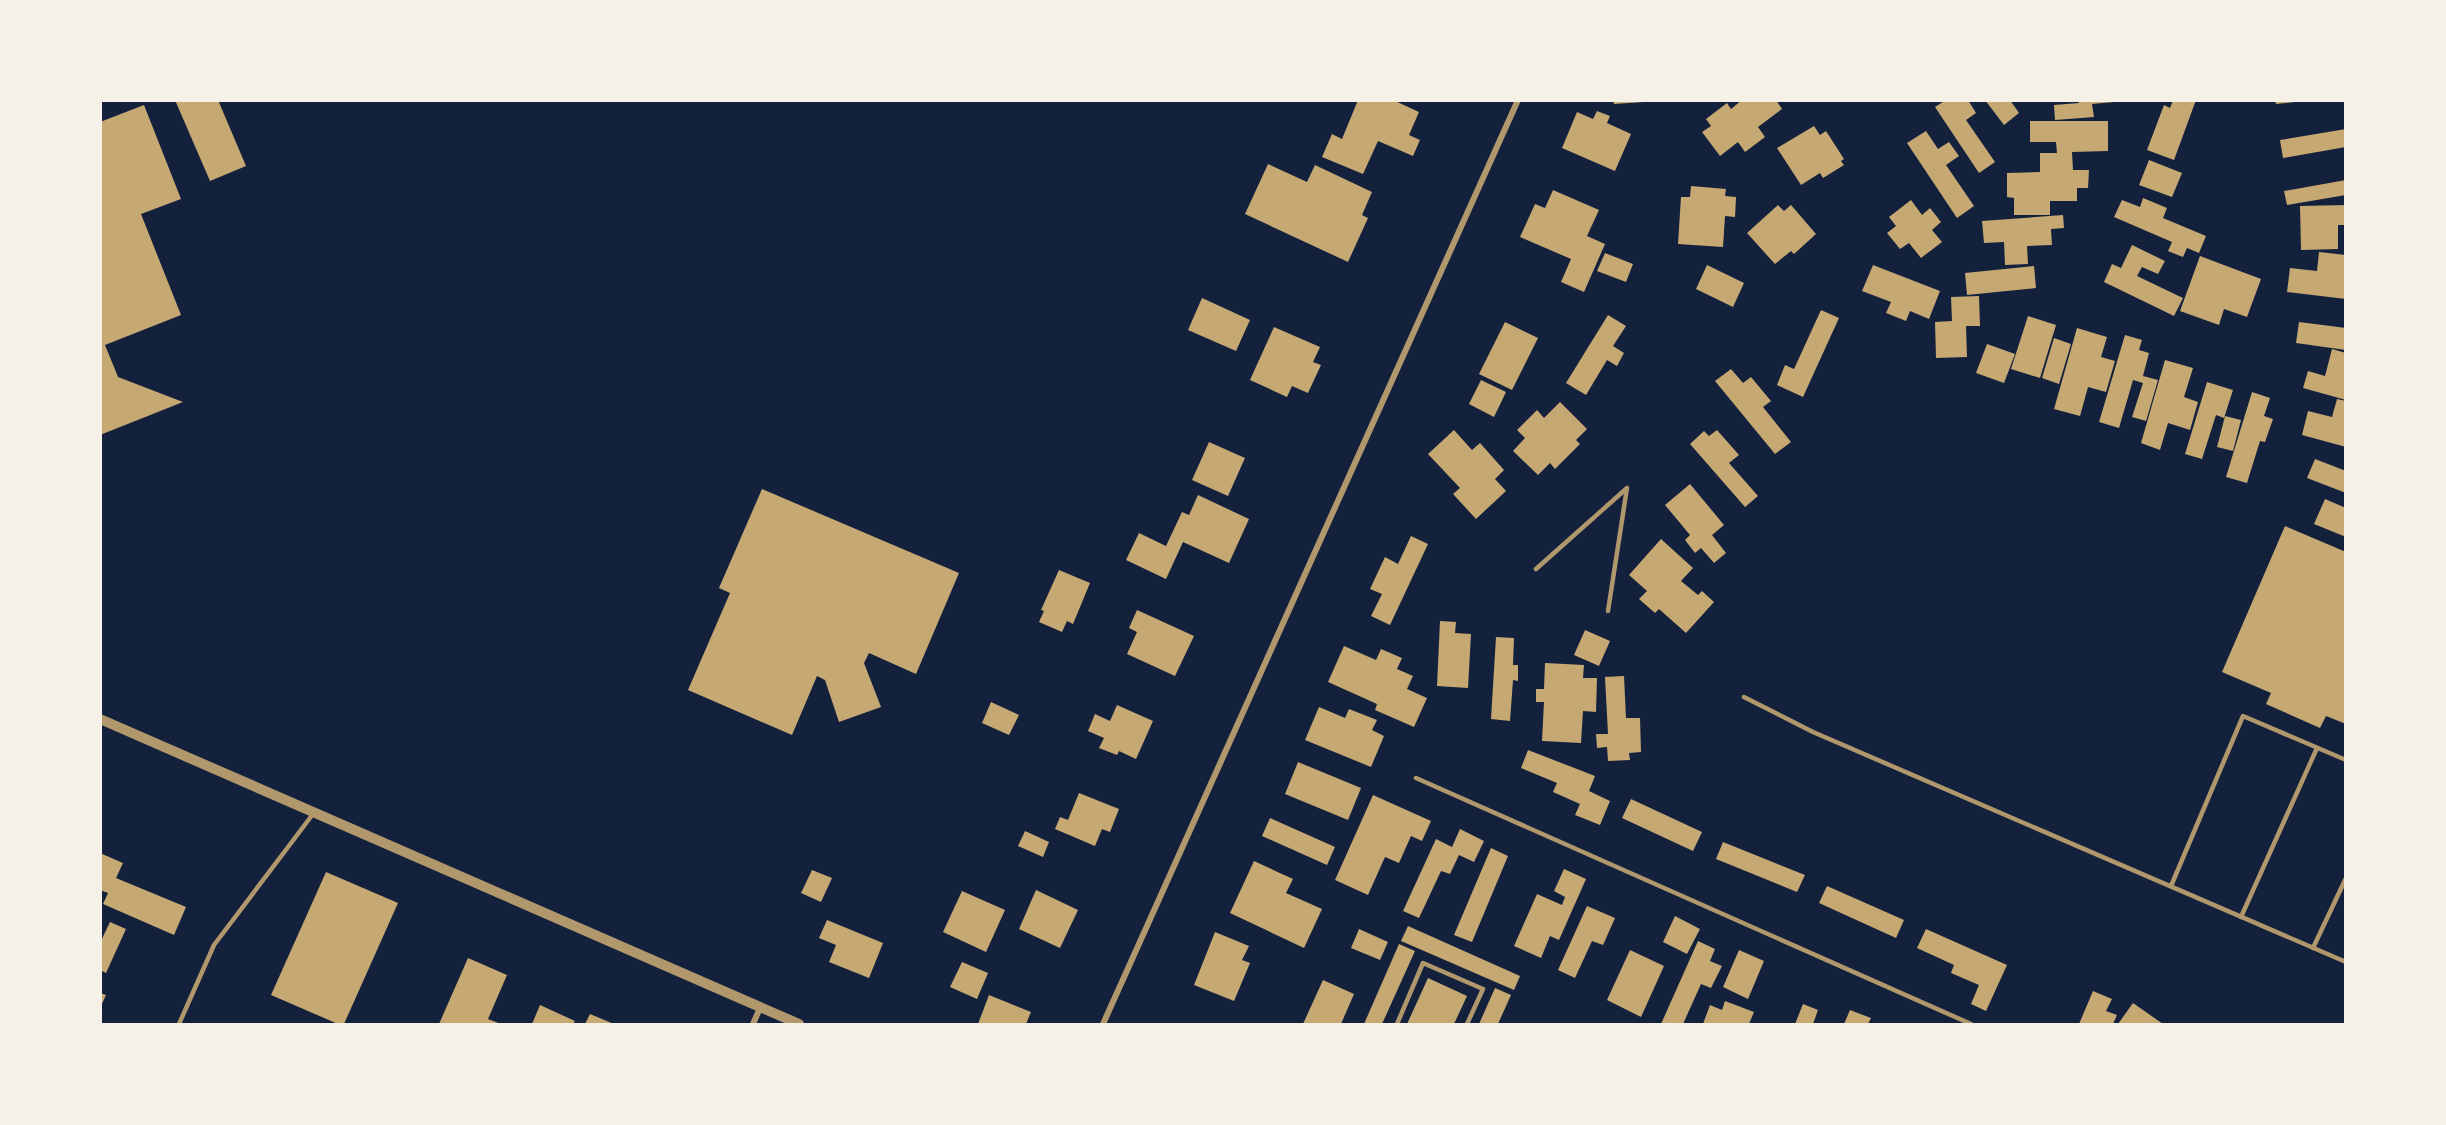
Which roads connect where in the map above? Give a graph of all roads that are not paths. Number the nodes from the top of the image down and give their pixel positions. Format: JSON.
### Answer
{"nodes":[{"id":1,"x":1518,"y":100,"type":"edge"},
{"id":2,"x":1536,"y":569,"type":"dead end"},
{"id":3,"x":1608,"y":611,"type":"dead end"},
{"id":4,"x":1744,"y":697,"type":"dead end"},
{"id":5,"x":100,"y":719,"type":"edge"},
{"id":6,"x":2317,"y":748,"type":"junction"},
{"id":7,"x":2346,"y":760,"type":"edge"},
{"id":8,"x":1416,"y":778,"type":"dead end"},
{"id":9,"x":313,"y":814,"type":"junction"},
{"id":10,"x":2346,"y":878,"type":"edge"},
{"id":11,"x":2171,"y":886,"type":"junction"},
{"id":12,"x":2241,"y":917,"type":"junction"},
{"id":13,"x":2313,"y":948,"type":"junction"},
{"id":14,"x":2346,"y":962,"type":"edge"},
{"id":15,"x":760,"y":1008,"type":"junction"},
{"id":16,"x":179,"y":1024,"type":"edge"},
{"id":17,"x":753,"y":1024,"type":"edge"},
{"id":18,"x":800,"y":1024,"type":"edge"},
{"id":19,"x":1102,"y":1024,"type":"edge"},
{"id":20,"x":1396,"y":1024,"type":"edge"},
{"id":21,"x":1467,"y":1024,"type":"edge"},
{"id":22,"x":1971,"y":1024,"type":"edge"}],
"edges":[{"from":1,"to":19,"type":"street"},
{"from":2,"to":3,"type":"lane"},
{"from":4,"to":11,"type":"lane"},
{"from":5,"to":9,"type":"street"},
{"from":6,"to":7,"type":"lane"},
{"from":6,"to":11,"type":"lane"},
{"from":6,"to":12,"type":"lane"},
{"from":8,"to":22,"type":"lane"},
{"from":9,"to":15,"type":"street"},
{"from":9,"to":16,"type":"lane"},
{"from":10,"to":13,"type":"lane"},
{"from":11,"to":12,"type":"lane"},
{"from":12,"to":13,"type":"lane"},
{"from":13,"to":14,"type":"lane"},
{"from":15,"to":17,"type":"street"},
{"from":15,"to":18,"type":"street"},
{"from":20,"to":21,"type":"lane"}]}
